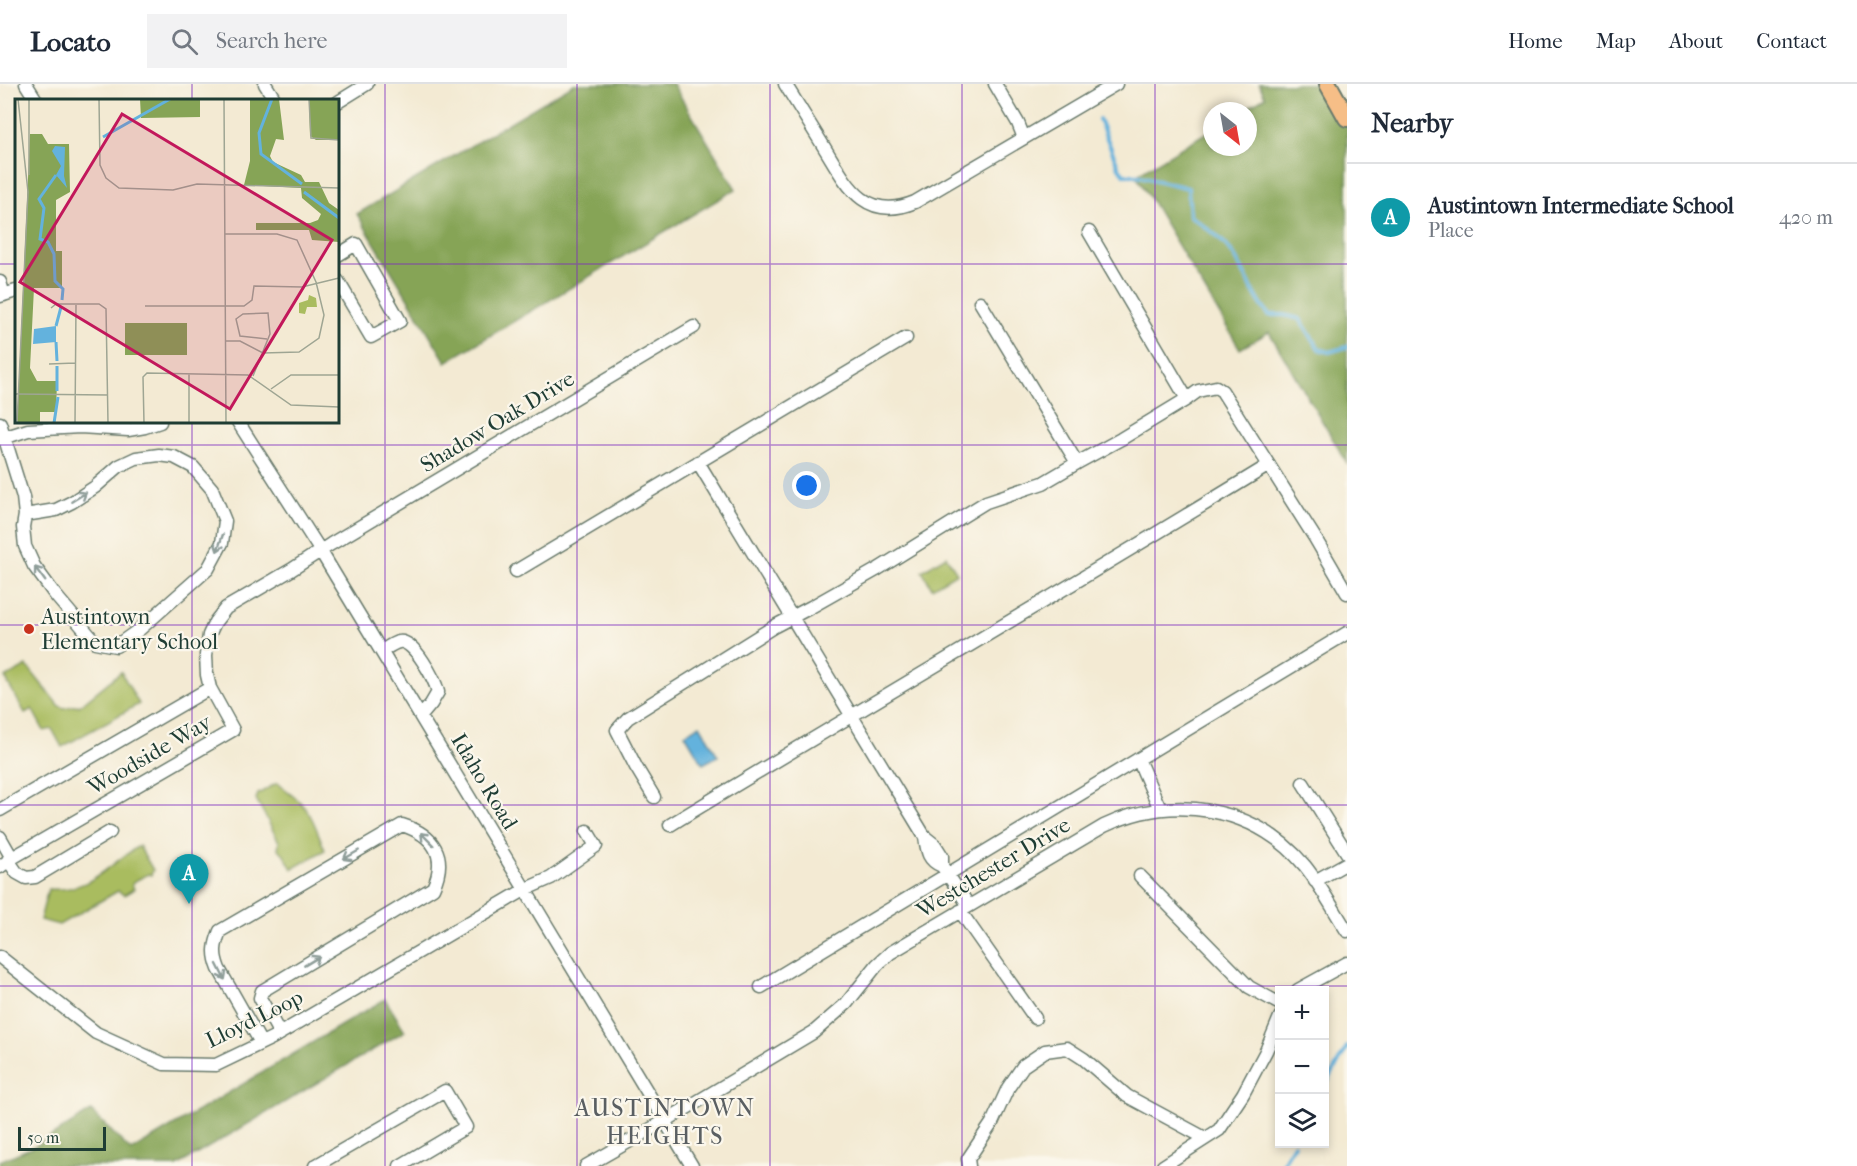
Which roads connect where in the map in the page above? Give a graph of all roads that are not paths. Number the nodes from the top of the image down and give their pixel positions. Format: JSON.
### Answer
{"nodes":[{"id":1,"x":26,"y":84,"type":"edge"},
{"id":2,"x":265,"y":84,"type":"edge"},
{"id":3,"x":367,"y":84,"type":"edge"},
{"id":4,"x":785,"y":84,"type":"edge"},
{"id":5,"x":995,"y":84,"type":"edge"},
{"id":6,"x":1116,"y":84,"type":"edge"},
{"id":7,"x":1328,"y":84,"type":"edge"},
{"id":8,"x":35,"y":99,"type":"edge"},
{"id":9,"x":274,"y":99,"type":"edge"},
{"id":10,"x":339,"y":101,"type":"edge"},
{"id":11,"x":1347,"y":118,"type":"edge"},
{"id":12,"x":1024,"y":138,"type":"junction"},
{"id":13,"x":1089,"y":232,"type":"dead end"},
{"id":14,"x":339,"y":254,"type":"edge"},
{"id":15,"x":0,"y":282,"type":"edge"},
{"id":16,"x":339,"y":283,"type":"edge"},
{"id":17,"x":7,"y":294,"type":"edge"},
{"id":18,"x":980,"y":302,"type":"dead end"},
{"id":19,"x":694,"y":327,"type":"dead end"},
{"id":20,"x":906,"y":338,"type":"dead end"},
{"id":21,"x":1187,"y":399,"type":"junction"},
{"id":22,"x":0,"y":423,"type":"edge"},
{"id":23,"x":158,"y":423,"type":"edge"},
{"id":24,"x":239,"y":423,"type":"edge"},
{"id":25,"x":2,"y":438,"type":"edge"},
{"id":26,"x":698,"y":462,"type":"junction"},
{"id":27,"x":1077,"y":463,"type":"junction"},
{"id":28,"x":1269,"y":465,"type":"junction"},
{"id":29,"x":24,"y":515,"type":"junction"},
{"id":30,"x":320,"y":550,"type":"junction"},
{"id":31,"x":516,"y":571,"type":"dead end"},
{"id":32,"x":1347,"y":593,"type":"edge"},
{"id":33,"x":791,"y":616,"type":"junction"},
{"id":34,"x":1347,"y":633,"type":"edge"},
{"id":35,"x":382,"y":651,"type":"junction"},
{"id":36,"x":210,"y":688,"type":"junction"},
{"id":37,"x":851,"y":715,"type":"junction"},
{"id":38,"x":421,"y":716,"type":"junction"},
{"id":39,"x":1138,"y":759,"type":"junction"},
{"id":40,"x":1303,"y":783,"type":"dead end"},
{"id":41,"x":654,"y":797,"type":"dead end"},
{"id":42,"x":1160,"y":808,"type":"junction"},
{"id":43,"x":0,"y":810,"type":"edge"},
{"id":44,"x":670,"y":825,"type":"dead end"},
{"id":45,"x":587,"y":831,"type":"dead end"},
{"id":46,"x":110,"y":832,"type":"dead end"},
{"id":47,"x":0,"y":837,"type":"edge"},
{"id":48,"x":1347,"y":853,"type":"edge"},
{"id":49,"x":7,"y":861,"type":"edge"},
{"id":50,"x":1347,"y":863,"type":"edge"},
{"id":51,"x":945,"y":870,"type":"junction"},
{"id":52,"x":1140,"y":876,"type":"dead end"},
{"id":53,"x":1316,"y":881,"type":"junction"},
{"id":54,"x":526,"y":890,"type":"junction"},
{"id":55,"x":964,"y":909,"type":"junction"},
{"id":56,"x":1347,"y":931,"type":"edge"},
{"id":57,"x":0,"y":957,"type":"edge"},
{"id":58,"x":1347,"y":963,"type":"edge"},
{"id":59,"x":1305,"y":986,"type":"edge"},
{"id":60,"x":761,"y":987,"type":"dead end"},
{"id":61,"x":1275,"y":1001,"type":"edge"},
{"id":62,"x":1035,"y":1018,"type":"dead end"},
{"id":63,"x":1275,"y":1029,"type":"edge"},
{"id":64,"x":280,"y":1034,"type":"junction"},
{"id":65,"x":261,"y":1043,"type":"junction"},
{"id":66,"x":665,"y":1121,"type":"junction"},
{"id":67,"x":1205,"y":1138,"type":"junction"},
{"id":68,"x":315,"y":1166,"type":"edge"},
{"id":69,"x":400,"y":1166,"type":"edge"},
{"id":70,"x":586,"y":1166,"type":"edge"},
{"id":71,"x":692,"y":1166,"type":"edge"},
{"id":72,"x":969,"y":1166,"type":"edge"},
{"id":73,"x":1163,"y":1166,"type":"edge"}],
"edges":[{"from":1,"to":8,"type":"street"},
{"from":2,"to":9,"type":"street"},
{"from":3,"to":10,"type":"street"},
{"from":4,"to":12,"type":"street"},
{"from":5,"to":12,"type":"street"},
{"from":6,"to":12,"type":"street"},
{"from":7,"to":11,"type":"highway"},
{"from":13,"to":21,"type":"street"},
{"from":14,"to":16,"type":"street"},
{"from":15,"to":17,"type":"street"},
{"from":18,"to":27,"type":"street"},
{"from":19,"to":30,"type":"street","name":"Shadow Oak Drive"},
{"from":20,"to":26,"type":"street"},
{"from":21,"to":27,"type":"street"},
{"from":21,"to":28,"type":"street"},
{"from":22,"to":25,"type":"street"},
{"from":23,"to":25,"type":"street"},
{"from":24,"to":30,"type":"street","name":"Idaho Road"},
{"from":25,"to":29,"type":"street"},
{"from":26,"to":31,"type":"street"},
{"from":26,"to":33,"type":"street"},
{"from":27,"to":33,"type":"street"},
{"from":28,"to":32,"type":"street"},
{"from":28,"to":37,"type":"street"},
{"from":29,"to":29,"type":"street","one_way":true},
{"from":30,"to":35,"type":"street","name":"Idaho Road"},
{"from":30,"to":36,"type":"street","name":"Woodside Way"},
{"from":33,"to":37,"type":"street"},
{"from":33,"to":41,"type":"street"},
{"from":34,"to":39,"type":"street"},
{"from":35,"to":38,"type":"street","name":"Idaho Road"},
{"from":35,"to":38,"type":"street"},
{"from":36,"to":43,"type":"street"},
{"from":36,"to":49,"type":"street","name":"Woodside Way"},
{"from":37,"to":44,"type":"street"},
{"from":37,"to":51,"type":"street"},
{"from":38,"to":54,"type":"street","name":"Idaho Road"},
{"from":39,"to":42,"type":"street"},
{"from":39,"to":51,"type":"street"},
{"from":40,"to":48,"type":"street"},
{"from":42,"to":53,"type":"street","name":"Westchester Drive"},
{"from":42,"to":55,"type":"street","name":"Westchester Drive"},
{"from":45,"to":54,"type":"street","name":"Lloyd Loop"},
{"from":46,"to":49,"type":"street"},
{"from":47,"to":49,"type":"street"},
{"from":50,"to":53,"type":"street"},
{"from":51,"to":55,"type":"street"},
{"from":51,"to":60,"type":"street"},
{"from":52,"to":61,"type":"street"},
{"from":53,"to":56,"type":"street","name":"Westchester Drive"},
{"from":54,"to":64,"type":"street","name":"Lloyd Loop"},
{"from":54,"to":66,"type":"street","name":"Idaho Road"},
{"from":55,"to":62,"type":"street"},
{"from":55,"to":66,"type":"street","name":"Westchester Drive"},
{"from":57,"to":65,"type":"street","name":"Lloyd Loop"},
{"from":58,"to":59,"type":"street"},
{"from":63,"to":67,"type":"street"},
{"from":64,"to":65,"type":"street","name":"Lloyd Loop"},
{"from":64,"to":65,"type":"street","one_way":true},
{"from":66,"to":70,"type":"street","name":"Westchester Drive"},
{"from":66,"to":71,"type":"street","name":"Idaho Road"},
{"from":67,"to":72,"type":"street"},
{"from":67,"to":73,"type":"street"},
{"from":68,"to":69,"type":"street"}]}
